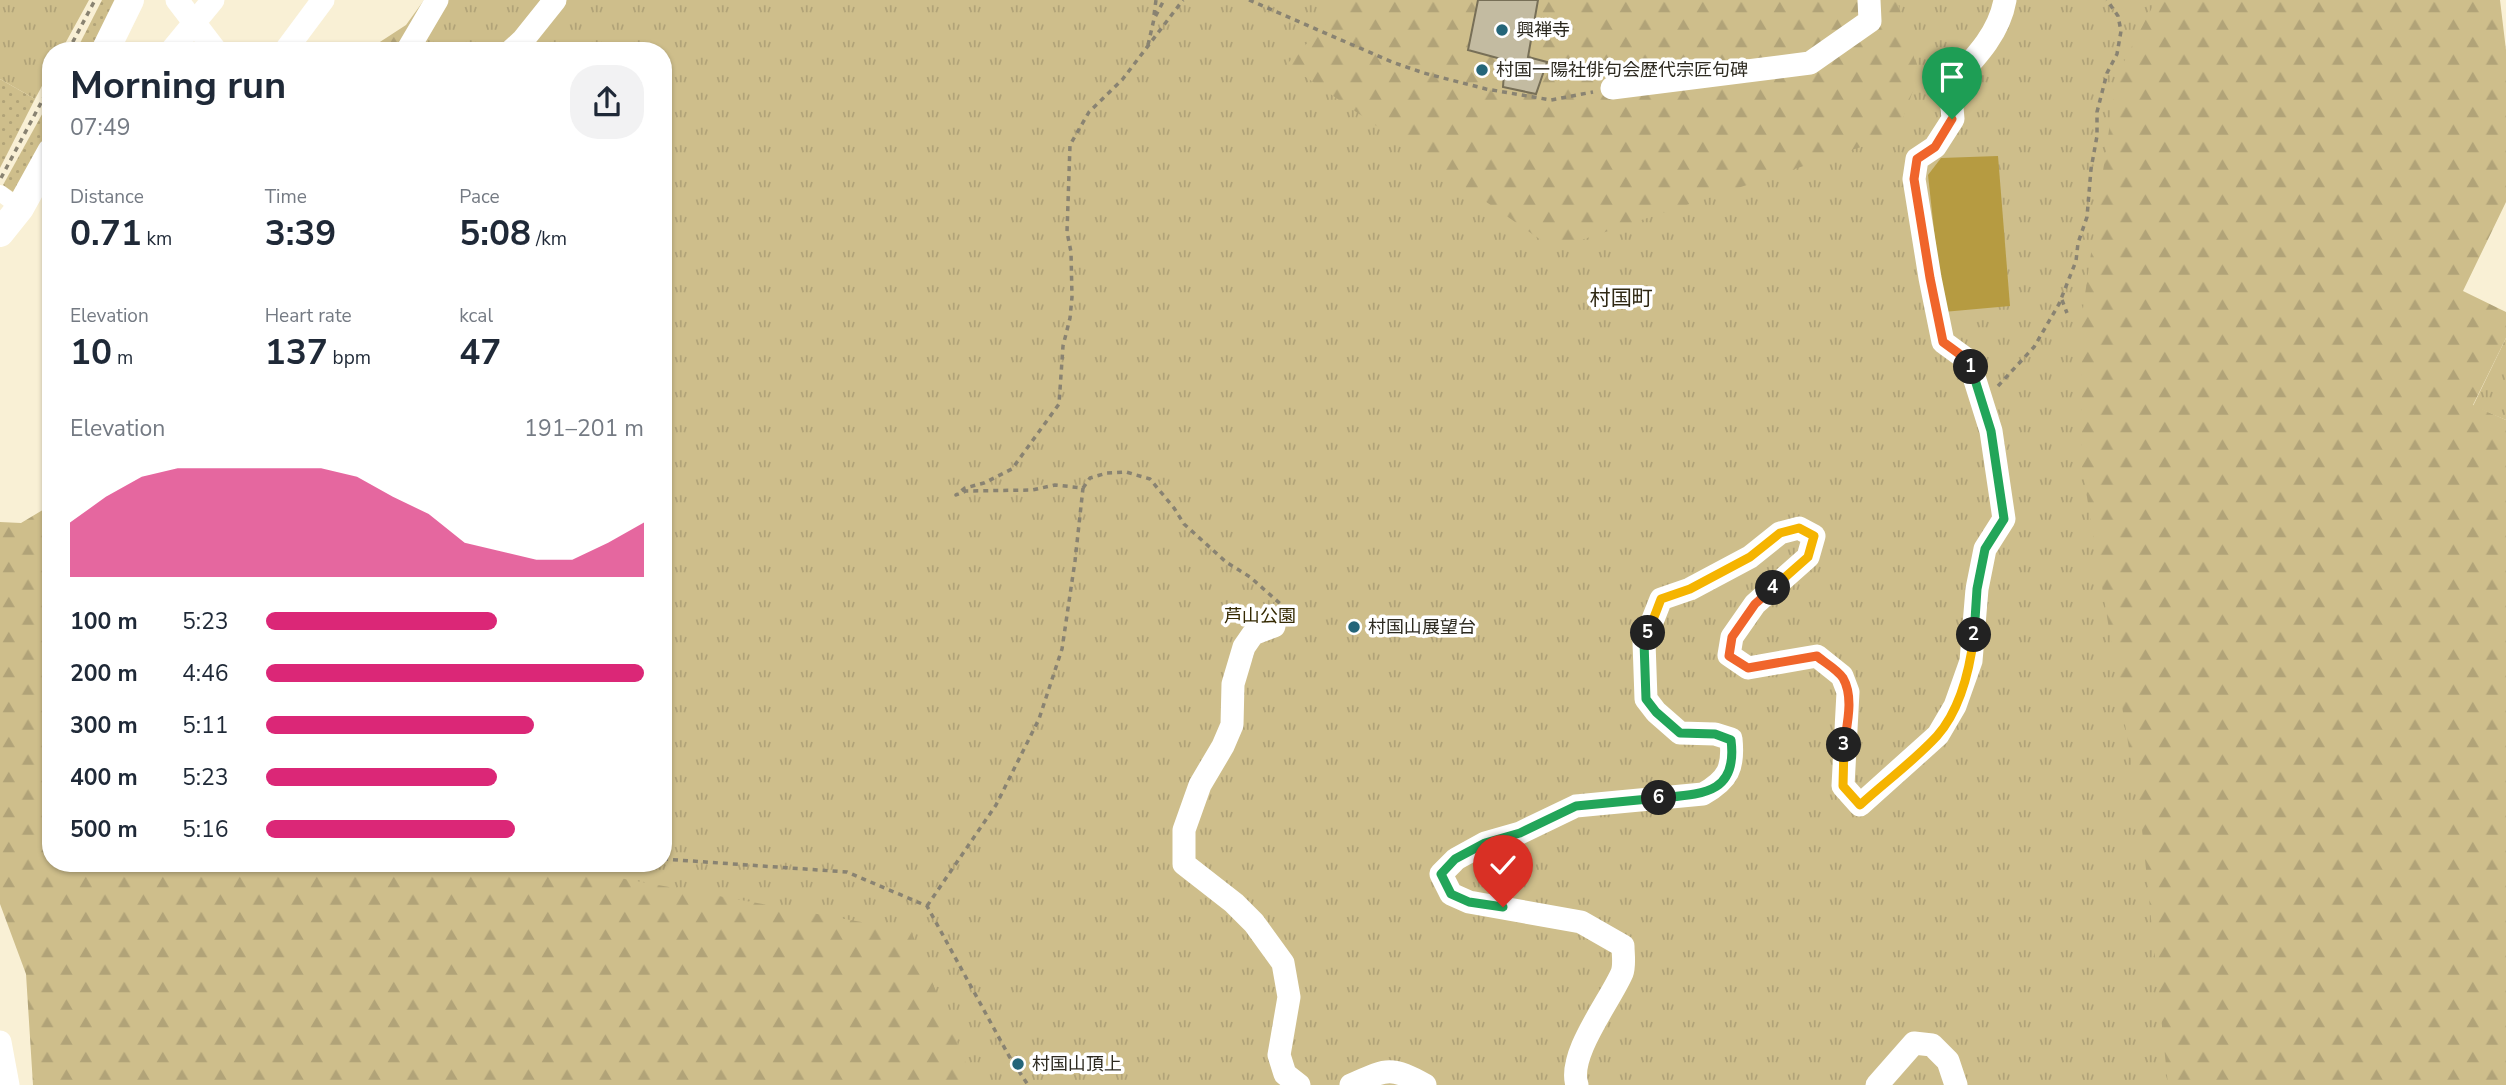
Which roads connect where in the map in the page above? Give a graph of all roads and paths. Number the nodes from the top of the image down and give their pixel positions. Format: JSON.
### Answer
{"nodes":[{"id":1,"x":95,"y":0,"type":"edge"},
{"id":2,"x":130,"y":0,"type":"edge"},
{"id":3,"x":177,"y":0,"type":"edge"},
{"id":4,"x":213,"y":0,"type":"edge"},
{"id":5,"x":324,"y":0,"type":"edge"},
{"id":6,"x":437,"y":0,"type":"edge"},
{"id":7,"x":555,"y":0,"type":"edge"},
{"id":8,"x":1156,"y":0,"type":"edge"},
{"id":9,"x":1164,"y":0,"type":"edge"},
{"id":10,"x":1183,"y":0,"type":"edge"},
{"id":11,"x":1249,"y":0,"type":"edge"},
{"id":12,"x":1869,"y":0,"type":"edge"},
{"id":13,"x":2005,"y":0,"type":"edge"},
{"id":14,"x":2107,"y":0,"type":"edge"},
{"id":15,"x":193,"y":23,"type":"junction"},
{"id":16,"x":73,"y":42,"type":"edge"},
{"id":17,"x":109,"y":42,"type":"edge"},
{"id":18,"x":178,"y":42,"type":"edge"},
{"id":19,"x":209,"y":42,"type":"edge"},
{"id":20,"x":292,"y":42,"type":"edge"},
{"id":21,"x":412,"y":42,"type":"edge"},
{"id":22,"x":521,"y":42,"type":"edge"},
{"id":23,"x":1148,"y":47,"type":"junction"},
{"id":24,"x":1612,"y":88,"type":"joint"},
{"id":25,"x":42,"y":101,"type":"edge"},
{"id":26,"x":42,"y":163,"type":"edge"},
{"id":27,"x":0,"y":180,"type":"edge"},
{"id":28,"x":10,"y":200,"type":"edge"},
{"id":29,"x":0,"y":233,"type":"edge"},
{"id":30,"x":2061,"y":298,"type":"junction"},
{"id":31,"x":2067,"y":313,"type":"dead end"},
{"id":32,"x":1982,"y":403,"type":"junction"},
{"id":33,"x":1083,"y":488,"type":"junction"},
{"id":34,"x":1274,"y":625,"type":"joint"},
{"id":35,"x":672,"y":860,"type":"edge"},
{"id":36,"x":928,"y":906,"type":"junction"},
{"id":37,"x":0,"y":1042,"type":"edge"},
{"id":38,"x":8,"y":1085,"type":"edge"},
{"id":39,"x":1028,"y":1085,"type":"edge"},
{"id":40,"x":1298,"y":1085,"type":"edge"},
{"id":41,"x":1351,"y":1085,"type":"edge"},
{"id":42,"x":1424,"y":1085,"type":"edge"},
{"id":43,"x":1577,"y":1085,"type":"edge"},
{"id":44,"x":1877,"y":1085,"type":"edge"},
{"id":45,"x":1956,"y":1085,"type":"edge"}],
"edges":[{"from":1,"to":16,"type":"path"},
{"from":2,"to":17,"type":"street"},
{"from":3,"to":15,"type":"street"},
{"from":4,"to":15,"type":"street"},
{"from":5,"to":20,"type":"street"},
{"from":6,"to":21,"type":"street"},
{"from":7,"to":22,"type":"street"},
{"from":8,"to":23,"type":"path"},
{"from":9,"to":23,"type":"path"},
{"from":10,"to":23,"type":"path"},
{"from":11,"to":24,"type":"path"},
{"from":12,"to":24,"type":"street"},
{"from":13,"to":32,"type":"street"},
{"from":14,"to":30,"type":"path"},
{"from":15,"to":18,"type":"street"},
{"from":15,"to":19,"type":"street"},
{"from":23,"to":33,"type":"path"},
{"from":25,"to":27,"type":"path"},
{"from":26,"to":28,"type":"street"},
{"from":28,"to":29,"type":"street"},
{"from":30,"to":31,"type":"path"},
{"from":30,"to":32,"type":"path"},
{"from":32,"to":43,"type":"street"},
{"from":33,"to":34,"type":"path"},
{"from":33,"to":36,"type":"path"},
{"from":34,"to":40,"type":"street"},
{"from":35,"to":36,"type":"path"},
{"from":36,"to":39,"type":"path"},
{"from":37,"to":38,"type":"street"},
{"from":41,"to":42,"type":"street"},
{"from":44,"to":45,"type":"street"}]}
